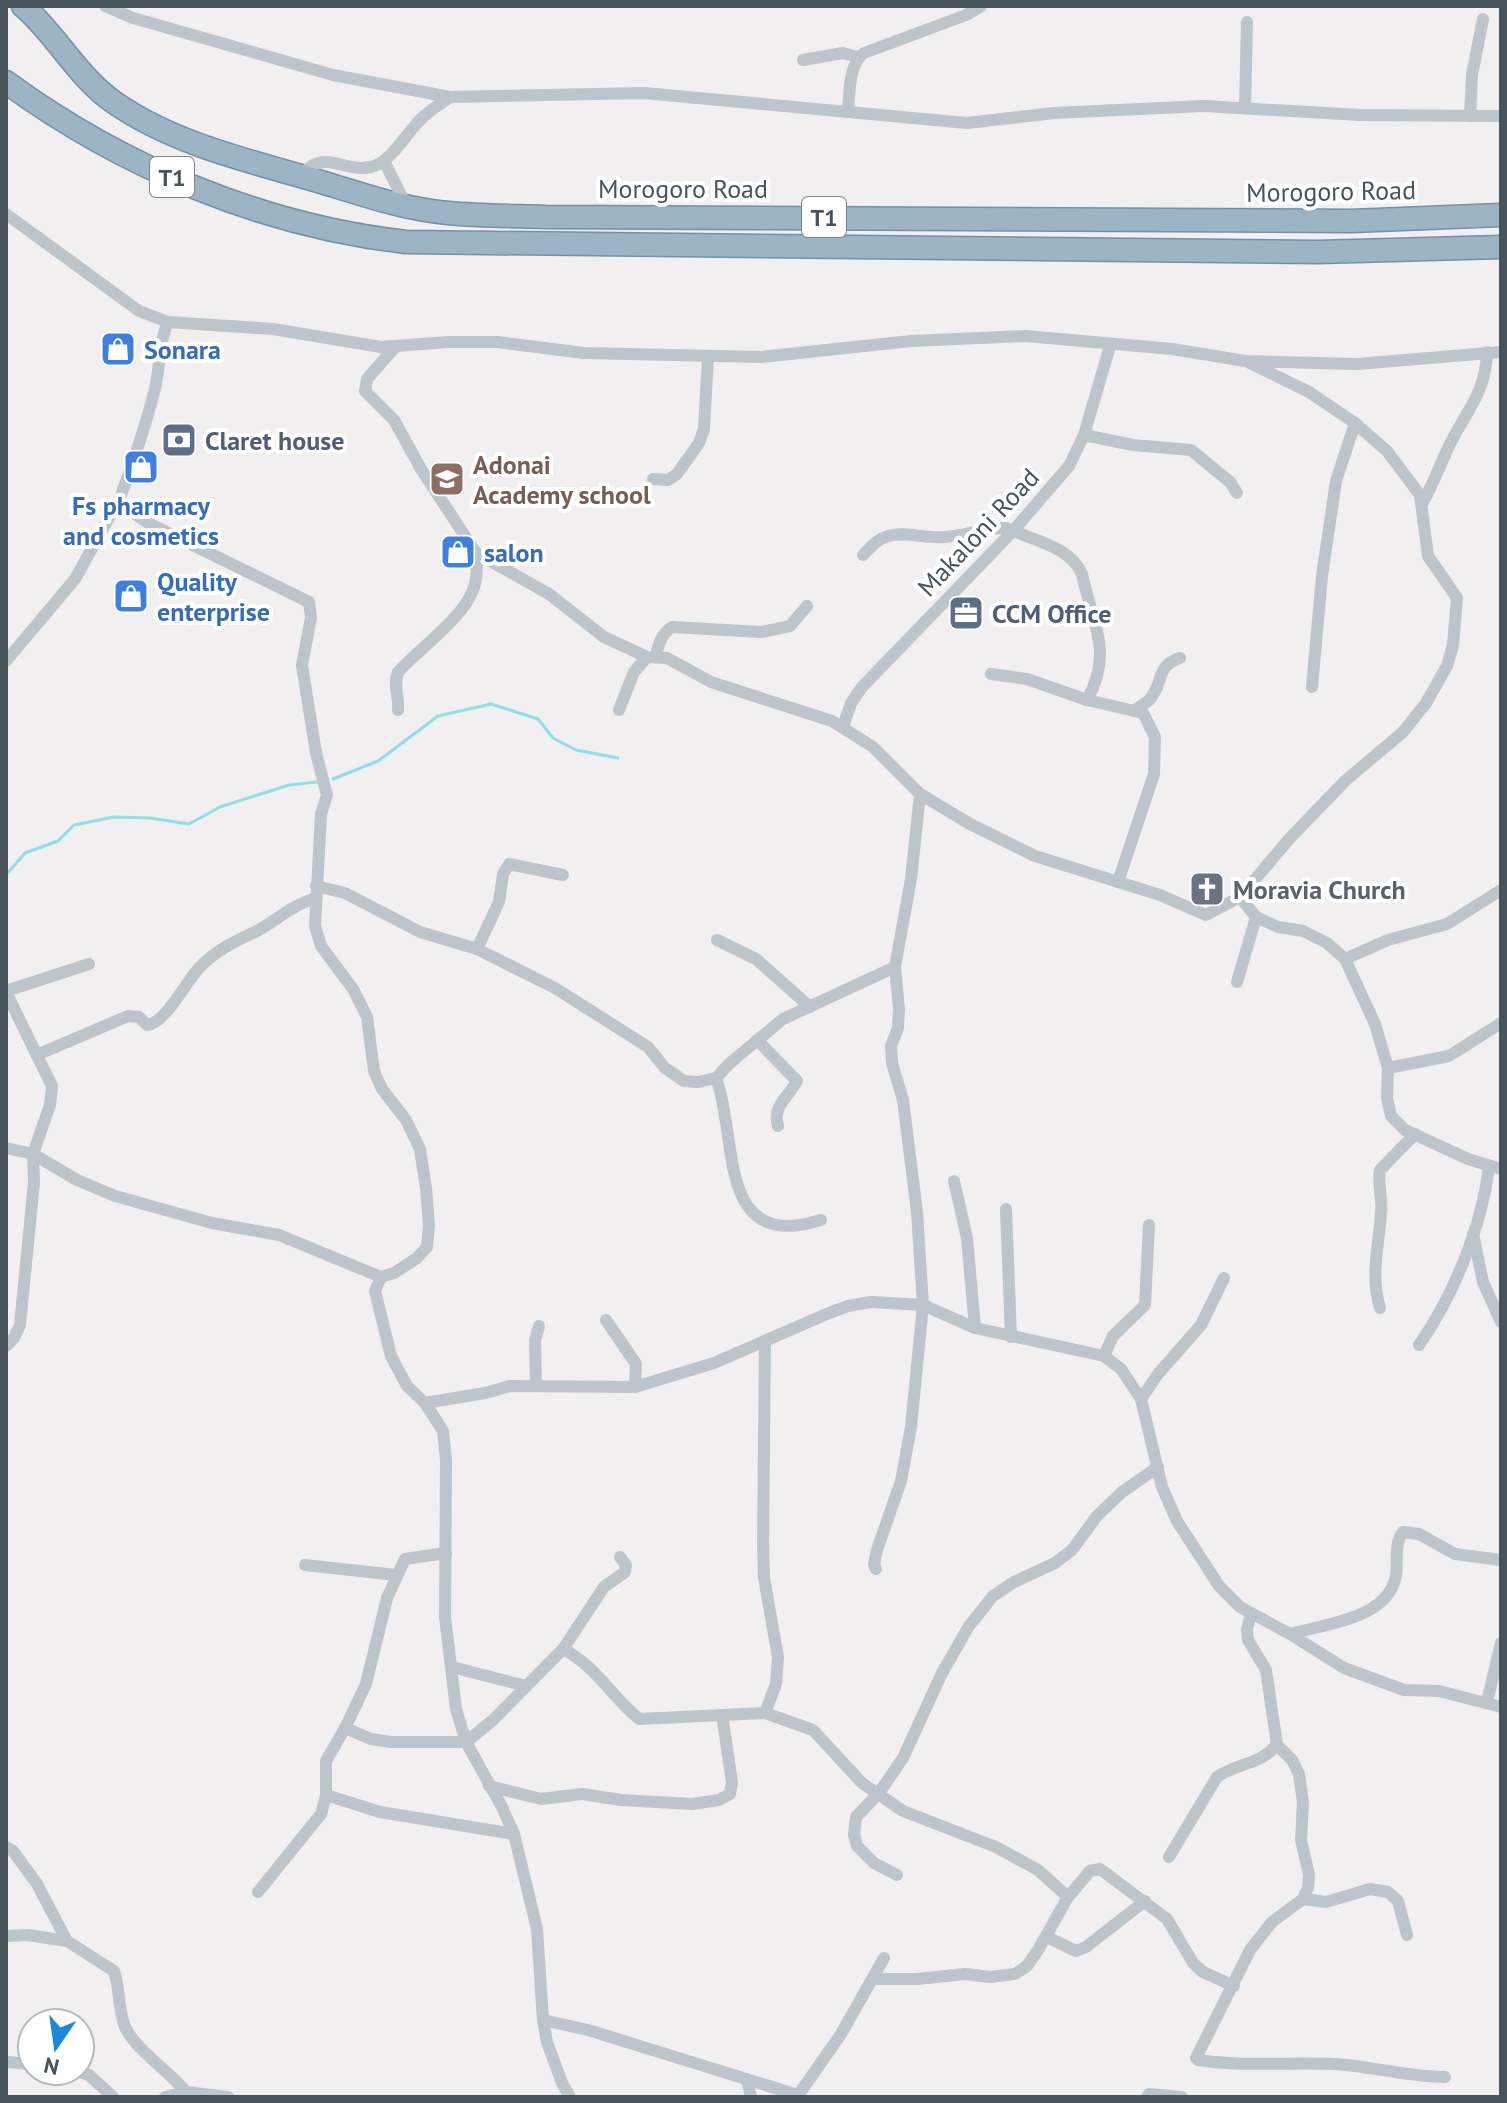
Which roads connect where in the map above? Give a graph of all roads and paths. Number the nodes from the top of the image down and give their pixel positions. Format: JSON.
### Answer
{"nodes":[{"id":1,"x":23,"y":6,"type":"edge"},
{"id":2,"x":105,"y":6,"type":"edge"},
{"id":3,"x":981,"y":6,"type":"edge"},
{"id":4,"x":1483,"y":19,"type":"dead end"},
{"id":5,"x":1247,"y":22,"type":"dead end"},
{"id":6,"x":858,"y":57,"type":"junction"},
{"id":7,"x":803,"y":60,"type":"dead end"},
{"id":8,"x":6,"y":82,"type":"edge"},
{"id":9,"x":450,"y":97,"type":"junction"},
{"id":10,"x":1245,"y":108,"type":"junction"},
{"id":11,"x":848,"y":111,"type":"junction"},
{"id":12,"x":1470,"y":116,"type":"junction"},
{"id":13,"x":1501,"y":116,"type":"edge"},
{"id":14,"x":384,"y":161,"type":"junction"},
{"id":15,"x":301,"y":176,"type":"junction"},
{"id":16,"x":408,"y":207,"type":"junction"},
{"id":17,"x":6,"y":214,"type":"edge"},
{"id":18,"x":1498,"y":214,"type":"edge"},
{"id":19,"x":1499,"y":248,"type":"edge"},
{"id":20,"x":168,"y":322,"type":"junction"},
{"id":21,"x":396,"y":346,"type":"junction"},
{"id":22,"x":1110,"y":346,"type":"junction"},
{"id":23,"x":1487,"y":352,"type":"junction"},
{"id":24,"x":1501,"y":352,"type":"edge"},
{"id":25,"x":708,"y":356,"type":"junction"},
{"id":26,"x":1245,"y":361,"type":"junction"},
{"id":27,"x":1355,"y":423,"type":"junction"},
{"id":28,"x":1084,"y":435,"type":"junction"},
{"id":29,"x":653,"y":479,"type":"dead end"},
{"id":30,"x":1237,"y":493,"type":"dead end"},
{"id":31,"x":120,"y":498,"type":"junction"},
{"id":32,"x":1423,"y":502,"type":"junction"},
{"id":33,"x":1013,"y":531,"type":"junction"},
{"id":34,"x":476,"y":553,"type":"junction"},
{"id":35,"x":863,"y":555,"type":"dead end"},
{"id":36,"x":807,"y":606,"type":"dead end"},
{"id":37,"x":647,"y":656,"type":"junction"},
{"id":38,"x":1180,"y":658,"type":"dead end"},
{"id":39,"x":6,"y":661,"type":"edge"},
{"id":40,"x":991,"y":674,"type":"dead end"},
{"id":41,"x":1312,"y":687,"type":"dead end"},
{"id":42,"x":1087,"y":700,"type":"junction"},
{"id":43,"x":398,"y":710,"type":"dead end"},
{"id":44,"x":619,"y":710,"type":"dead end"},
{"id":45,"x":1134,"y":711,"type":"junction"},
{"id":46,"x":843,"y":727,"type":"junction"},
{"id":47,"x":920,"y":794,"type":"junction"},
{"id":48,"x":563,"y":875,"type":"dead end"},
{"id":49,"x":1118,"y":882,"type":"junction"},
{"id":50,"x":1501,"y":890,"type":"edge"},
{"id":51,"x":316,"y":892,"type":"junction"},
{"id":52,"x":1240,"y":897,"type":"junction"},
{"id":53,"x":1256,"y":917,"type":"junction"},
{"id":54,"x":717,"y":940,"type":"dead end"},
{"id":55,"x":477,"y":949,"type":"junction"},
{"id":56,"x":1345,"y":959,"type":"junction"},
{"id":57,"x":89,"y":964,"type":"dead end"},
{"id":58,"x":895,"y":967,"type":"junction"},
{"id":59,"x":1237,"y":982,"type":"dead end"},
{"id":60,"x":6,"y":991,"type":"edge"},
{"id":61,"x":810,"y":1007,"type":"junction"},
{"id":62,"x":1501,"y":1023,"type":"edge"},
{"id":63,"x":757,"y":1040,"type":"junction"},
{"id":64,"x":39,"y":1054,"type":"junction"},
{"id":65,"x":1388,"y":1068,"type":"junction"},
{"id":66,"x":716,"y":1078,"type":"junction"},
{"id":67,"x":778,"y":1126,"type":"dead end"},
{"id":68,"x":1415,"y":1134,"type":"junction"},
{"id":69,"x":6,"y":1148,"type":"edge"},
{"id":70,"x":33,"y":1154,"type":"junction"},
{"id":71,"x":1495,"y":1167,"type":"edge"},
{"id":72,"x":954,"y":1181,"type":"dead end"},
{"id":73,"x":1006,"y":1209,"type":"dead end"},
{"id":74,"x":821,"y":1220,"type":"dead end"},
{"id":75,"x":1149,"y":1225,"type":"dead end"},
{"id":76,"x":1473,"y":1233,"type":"junction"},
{"id":77,"x":381,"y":1277,"type":"junction"},
{"id":78,"x":1224,"y":1278,"type":"dead end"},
{"id":79,"x":923,"y":1305,"type":"junction"},
{"id":80,"x":1380,"y":1308,"type":"dead end"},
{"id":81,"x":606,"y":1320,"type":"dead end"},
{"id":82,"x":1501,"y":1322,"type":"edge"},
{"id":83,"x":539,"y":1326,"type":"dead end"},
{"id":84,"x":975,"y":1328,"type":"junction"},
{"id":85,"x":1011,"y":1337,"type":"junction"},
{"id":86,"x":765,"y":1341,"type":"junction"},
{"id":87,"x":1419,"y":1345,"type":"dead end"},
{"id":88,"x":6,"y":1346,"type":"edge"},
{"id":89,"x":1104,"y":1356,"type":"junction"},
{"id":90,"x":536,"y":1385,"type":"junction"},
{"id":91,"x":635,"y":1387,"type":"junction"},
{"id":92,"x":1141,"y":1399,"type":"junction"},
{"id":93,"x":425,"y":1403,"type":"junction"},
{"id":94,"x":1158,"y":1467,"type":"junction"},
{"id":95,"x":446,"y":1553,"type":"junction"},
{"id":96,"x":620,"y":1557,"type":"dead end"},
{"id":97,"x":1501,"y":1560,"type":"edge"},
{"id":98,"x":305,"y":1565,"type":"dead end"},
{"id":99,"x":876,"y":1569,"type":"dead end"},
{"id":100,"x":396,"y":1575,"type":"junction"},
{"id":101,"x":1251,"y":1614,"type":"junction"},
{"id":102,"x":1290,"y":1634,"type":"junction"},
{"id":103,"x":1501,"y":1643,"type":"edge"},
{"id":104,"x":563,"y":1649,"type":"junction"},
{"id":105,"x":452,"y":1667,"type":"junction"},
{"id":106,"x":526,"y":1686,"type":"junction"},
{"id":107,"x":1487,"y":1702,"type":"junction"},
{"id":108,"x":1501,"y":1707,"type":"edge"},
{"id":109,"x":765,"y":1713,"type":"junction"},
{"id":110,"x":722,"y":1715,"type":"junction"},
{"id":111,"x":345,"y":1728,"type":"junction"},
{"id":112,"x":466,"y":1742,"type":"junction"},
{"id":113,"x":1277,"y":1745,"type":"junction"},
{"id":114,"x":489,"y":1786,"type":"junction"},
{"id":115,"x":879,"y":1793,"type":"junction"},
{"id":116,"x":326,"y":1795,"type":"junction"},
{"id":117,"x":514,"y":1834,"type":"junction"},
{"id":118,"x":6,"y":1847,"type":"edge"},
{"id":119,"x":1169,"y":1857,"type":"dead end"},
{"id":120,"x":897,"y":1875,"type":"dead end"},
{"id":121,"x":258,"y":1892,"type":"dead end"},
{"id":122,"x":1068,"y":1897,"type":"junction"},
{"id":123,"x":1303,"y":1899,"type":"junction"},
{"id":124,"x":1145,"y":1901,"type":"junction"},
{"id":125,"x":1407,"y":1935,"type":"dead end"},
{"id":126,"x":6,"y":1936,"type":"edge"},
{"id":127,"x":1047,"y":1937,"type":"junction"},
{"id":128,"x":67,"y":1941,"type":"junction"},
{"id":129,"x":884,"y":1958,"type":"dead end"},
{"id":130,"x":873,"y":1979,"type":"junction"},
{"id":131,"x":1234,"y":1986,"type":"junction"},
{"id":132,"x":543,"y":2020,"type":"junction"},
{"id":133,"x":1445,"y":2077,"type":"dead end"},
{"id":134,"x":747,"y":2079,"type":"junction"},
{"id":135,"x":96,"y":2081,"type":"edge"},
{"id":136,"x":186,"y":2092,"type":"junction"},
{"id":137,"x":797,"y":2096,"type":"edge"},
{"id":138,"x":113,"y":2097,"type":"edge"},
{"id":139,"x":165,"y":2097,"type":"edge"},
{"id":140,"x":228,"y":2097,"type":"edge"},
{"id":141,"x":570,"y":2097,"type":"edge"},
{"id":142,"x":751,"y":2097,"type":"edge"},
{"id":143,"x":1147,"y":2097,"type":"edge"},
{"id":144,"x":1182,"y":2097,"type":"edge"}],
"edges":[{"from":1,"to":15,"type":"highway","name":"Morogoro Road","number":"T1"},
{"from":2,"to":9,"type":"street"},
{"from":3,"to":6,"type":"street"},
{"from":4,"to":12,"type":"street"},
{"from":5,"to":10,"type":"street"},
{"from":6,"to":7,"type":"street"},
{"from":6,"to":11,"type":"street"},
{"from":8,"to":19,"type":"highway","number":"T1"},
{"from":9,"to":11,"type":"street"},
{"from":9,"to":14,"type":"street"},
{"from":10,"to":11,"type":"street"},
{"from":10,"to":12,"type":"street"},
{"from":12,"to":13,"type":"street"},
{"from":14,"to":15,"type":"street"},
{"from":14,"to":16,"type":"street"},
{"from":15,"to":16,"type":"highway","name":"Morogoro Road","number":"T1"},
{"from":16,"to":18,"type":"highway","name":"Morogoro Road","number":"T1"},
{"from":17,"to":20,"type":"street"},
{"from":20,"to":21,"type":"street"},
{"from":20,"to":31,"type":"street"},
{"from":21,"to":25,"type":"street"},
{"from":21,"to":34,"type":"street"},
{"from":22,"to":25,"type":"street"},
{"from":22,"to":26,"type":"street"},
{"from":22,"to":28,"type":"street","name":"Makaloni Road"},
{"from":23,"to":24,"type":"street"},
{"from":23,"to":26,"type":"street"},
{"from":23,"to":32,"type":"street"},
{"from":25,"to":29,"type":"street"},
{"from":26,"to":27,"type":"street"},
{"from":27,"to":32,"type":"street"},
{"from":27,"to":41,"type":"street"},
{"from":28,"to":30,"type":"street"},
{"from":28,"to":33,"type":"street","name":"Makaloni Road"},
{"from":31,"to":39,"type":"street"},
{"from":31,"to":51,"type":"street"},
{"from":32,"to":52,"type":"street"},
{"from":33,"to":35,"type":"street"},
{"from":33,"to":42,"type":"street"},
{"from":33,"to":46,"type":"street","name":"Makaloni Road"},
{"from":34,"to":37,"type":"street"},
{"from":34,"to":43,"type":"street"},
{"from":36,"to":37,"type":"street"},
{"from":37,"to":44,"type":"street"},
{"from":37,"to":46,"type":"street"},
{"from":38,"to":45,"type":"street"},
{"from":40,"to":42,"type":"street"},
{"from":42,"to":45,"type":"street"},
{"from":45,"to":49,"type":"street"},
{"from":46,"to":47,"type":"street"},
{"from":47,"to":49,"type":"street"},
{"from":47,"to":58,"type":"street"},
{"from":48,"to":55,"type":"street"},
{"from":49,"to":52,"type":"street"},
{"from":50,"to":56,"type":"street"},
{"from":51,"to":55,"type":"street"},
{"from":51,"to":64,"type":"street"},
{"from":51,"to":77,"type":"street"},
{"from":52,"to":53,"type":"street"},
{"from":53,"to":56,"type":"street"},
{"from":53,"to":59,"type":"street"},
{"from":54,"to":61,"type":"street"},
{"from":55,"to":66,"type":"street"},
{"from":56,"to":65,"type":"street"},
{"from":57,"to":60,"type":"street"},
{"from":58,"to":61,"type":"street"},
{"from":58,"to":79,"type":"street"},
{"from":60,"to":64,"type":"street"},
{"from":61,"to":63,"type":"street"},
{"from":62,"to":65,"type":"street"},
{"from":63,"to":66,"type":"street"},
{"from":63,"to":67,"type":"street"},
{"from":64,"to":70,"type":"street"},
{"from":65,"to":68,"type":"street"},
{"from":66,"to":74,"type":"street"},
{"from":68,"to":71,"type":"street"},
{"from":68,"to":80,"type":"street"},
{"from":69,"to":70,"type":"street"},
{"from":70,"to":77,"type":"street"},
{"from":70,"to":88,"type":"street"},
{"from":71,"to":76,"type":"street"},
{"from":72,"to":84,"type":"street"},
{"from":73,"to":85,"type":"street"},
{"from":75,"to":89,"type":"street"},
{"from":76,"to":82,"type":"street"},
{"from":76,"to":87,"type":"street"},
{"from":77,"to":93,"type":"street"},
{"from":78,"to":92,"type":"street"},
{"from":79,"to":84,"type":"street"},
{"from":79,"to":86,"type":"street"},
{"from":79,"to":99,"type":"street"},
{"from":81,"to":91,"type":"street"},
{"from":83,"to":90,"type":"street"},
{"from":84,"to":85,"type":"street"},
{"from":85,"to":89,"type":"street"},
{"from":86,"to":91,"type":"street"},
{"from":86,"to":109,"type":"street"},
{"from":89,"to":92,"type":"street"},
{"from":90,"to":91,"type":"street"},
{"from":90,"to":93,"type":"street"},
{"from":92,"to":94,"type":"street"},
{"from":93,"to":95,"type":"street"},
{"from":94,"to":101,"type":"street"},
{"from":94,"to":115,"type":"street"},
{"from":95,"to":100,"type":"street"},
{"from":95,"to":105,"type":"street"},
{"from":96,"to":104,"type":"street"},
{"from":97,"to":102,"type":"street"},
{"from":98,"to":100,"type":"street"},
{"from":100,"to":111,"type":"street"},
{"from":101,"to":102,"type":"street"},
{"from":101,"to":113,"type":"street"},
{"from":102,"to":107,"type":"street"},
{"from":103,"to":107,"type":"street"},
{"from":104,"to":106,"type":"street"},
{"from":104,"to":110,"type":"street"},
{"from":105,"to":106,"type":"street"},
{"from":105,"to":112,"type":"street"},
{"from":106,"to":112,"type":"street"},
{"from":107,"to":108,"type":"street"},
{"from":109,"to":110,"type":"street"},
{"from":109,"to":115,"type":"street"},
{"from":110,"to":114,"type":"street"},
{"from":111,"to":112,"type":"street"},
{"from":111,"to":116,"type":"street"},
{"from":112,"to":114,"type":"street"},
{"from":113,"to":119,"type":"street"},
{"from":113,"to":123,"type":"street"},
{"from":114,"to":117,"type":"street"},
{"from":115,"to":120,"type":"street"},
{"from":115,"to":122,"type":"street"},
{"from":116,"to":117,"type":"street"},
{"from":116,"to":121,"type":"street"},
{"from":117,"to":132,"type":"street"},
{"from":118,"to":128,"type":"street"},
{"from":122,"to":124,"type":"street"},
{"from":122,"to":127,"type":"street"},
{"from":123,"to":125,"type":"street"},
{"from":123,"to":131,"type":"street"},
{"from":124,"to":127,"type":"street"},
{"from":124,"to":131,"type":"street"},
{"from":126,"to":128,"type":"street"},
{"from":127,"to":130,"type":"street"},
{"from":128,"to":136,"type":"street"},
{"from":129,"to":130,"type":"street"},
{"from":130,"to":137,"type":"street"},
{"from":131,"to":133,"type":"street"},
{"from":132,"to":134,"type":"street"},
{"from":132,"to":141,"type":"street"},
{"from":134,"to":137,"type":"street"},
{"from":134,"to":142,"type":"street"},
{"from":135,"to":138,"type":"street"},
{"from":136,"to":139,"type":"street"},
{"from":136,"to":140,"type":"street"},
{"from":143,"to":144,"type":"street"}]}
